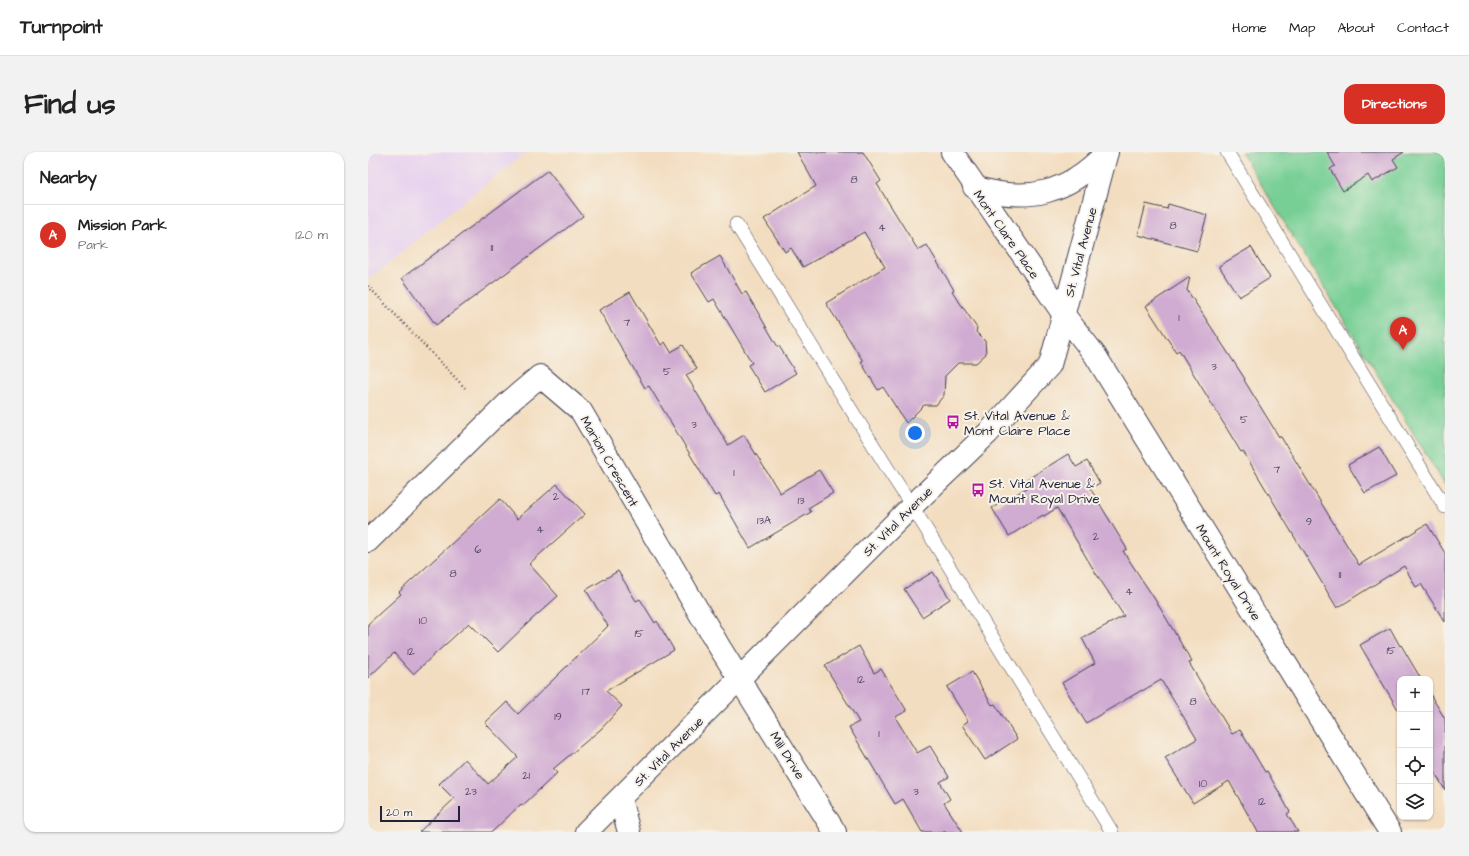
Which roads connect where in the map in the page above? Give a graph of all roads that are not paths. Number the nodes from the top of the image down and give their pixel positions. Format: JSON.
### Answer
{"nodes":[{"id":1,"x":952,"y":152,"type":"edge"},
{"id":2,"x":1107,"y":152,"type":"edge"},
{"id":3,"x":1227,"y":152,"type":"edge"},
{"id":4,"x":974,"y":186,"type":"junction"},
{"id":5,"x":736,"y":224,"type":"dead end"},
{"id":6,"x":1064,"y":315,"type":"junction"},
{"id":7,"x":912,"y":506,"type":"junction"},
{"id":8,"x":1445,"y":507,"type":"edge"},
{"id":9,"x":368,"y":541,"type":"edge"},
{"id":10,"x":740,"y":678,"type":"junction"},
{"id":11,"x":620,"y":799,"type":"junction"},
{"id":12,"x":586,"y":832,"type":"edge"},
{"id":13,"x":628,"y":832,"type":"edge"},
{"id":14,"x":835,"y":832,"type":"edge"},
{"id":15,"x":1112,"y":832,"type":"edge"},
{"id":16,"x":1390,"y":832,"type":"edge"}],
"edges":[{"from":1,"to":4,"type":"street","name":"Mont Clare Place"},
{"from":2,"to":4,"type":"street"},
{"from":2,"to":6,"type":"street","name":"St. Vital Avenue"},
{"from":3,"to":8,"type":"lane"},
{"from":4,"to":6,"type":"street","name":"Mont Clare Place"},
{"from":5,"to":7,"type":"lane"},
{"from":6,"to":7,"type":"street","name":"St. Vital Avenue"},
{"from":6,"to":16,"type":"street","name":"Mount Royal Drive"},
{"from":7,"to":10,"type":"street","name":"St. Vital Avenue"},
{"from":7,"to":15,"type":"lane"},
{"from":9,"to":10,"type":"street","name":"Marion Crescent"},
{"from":10,"to":11,"type":"street","name":"St. Vital Avenue"},
{"from":10,"to":14,"type":"street","name":"Mill Drive"},
{"from":11,"to":12,"type":"street","name":"St. Vital Avenue"},
{"from":11,"to":13,"type":"street"}]}
